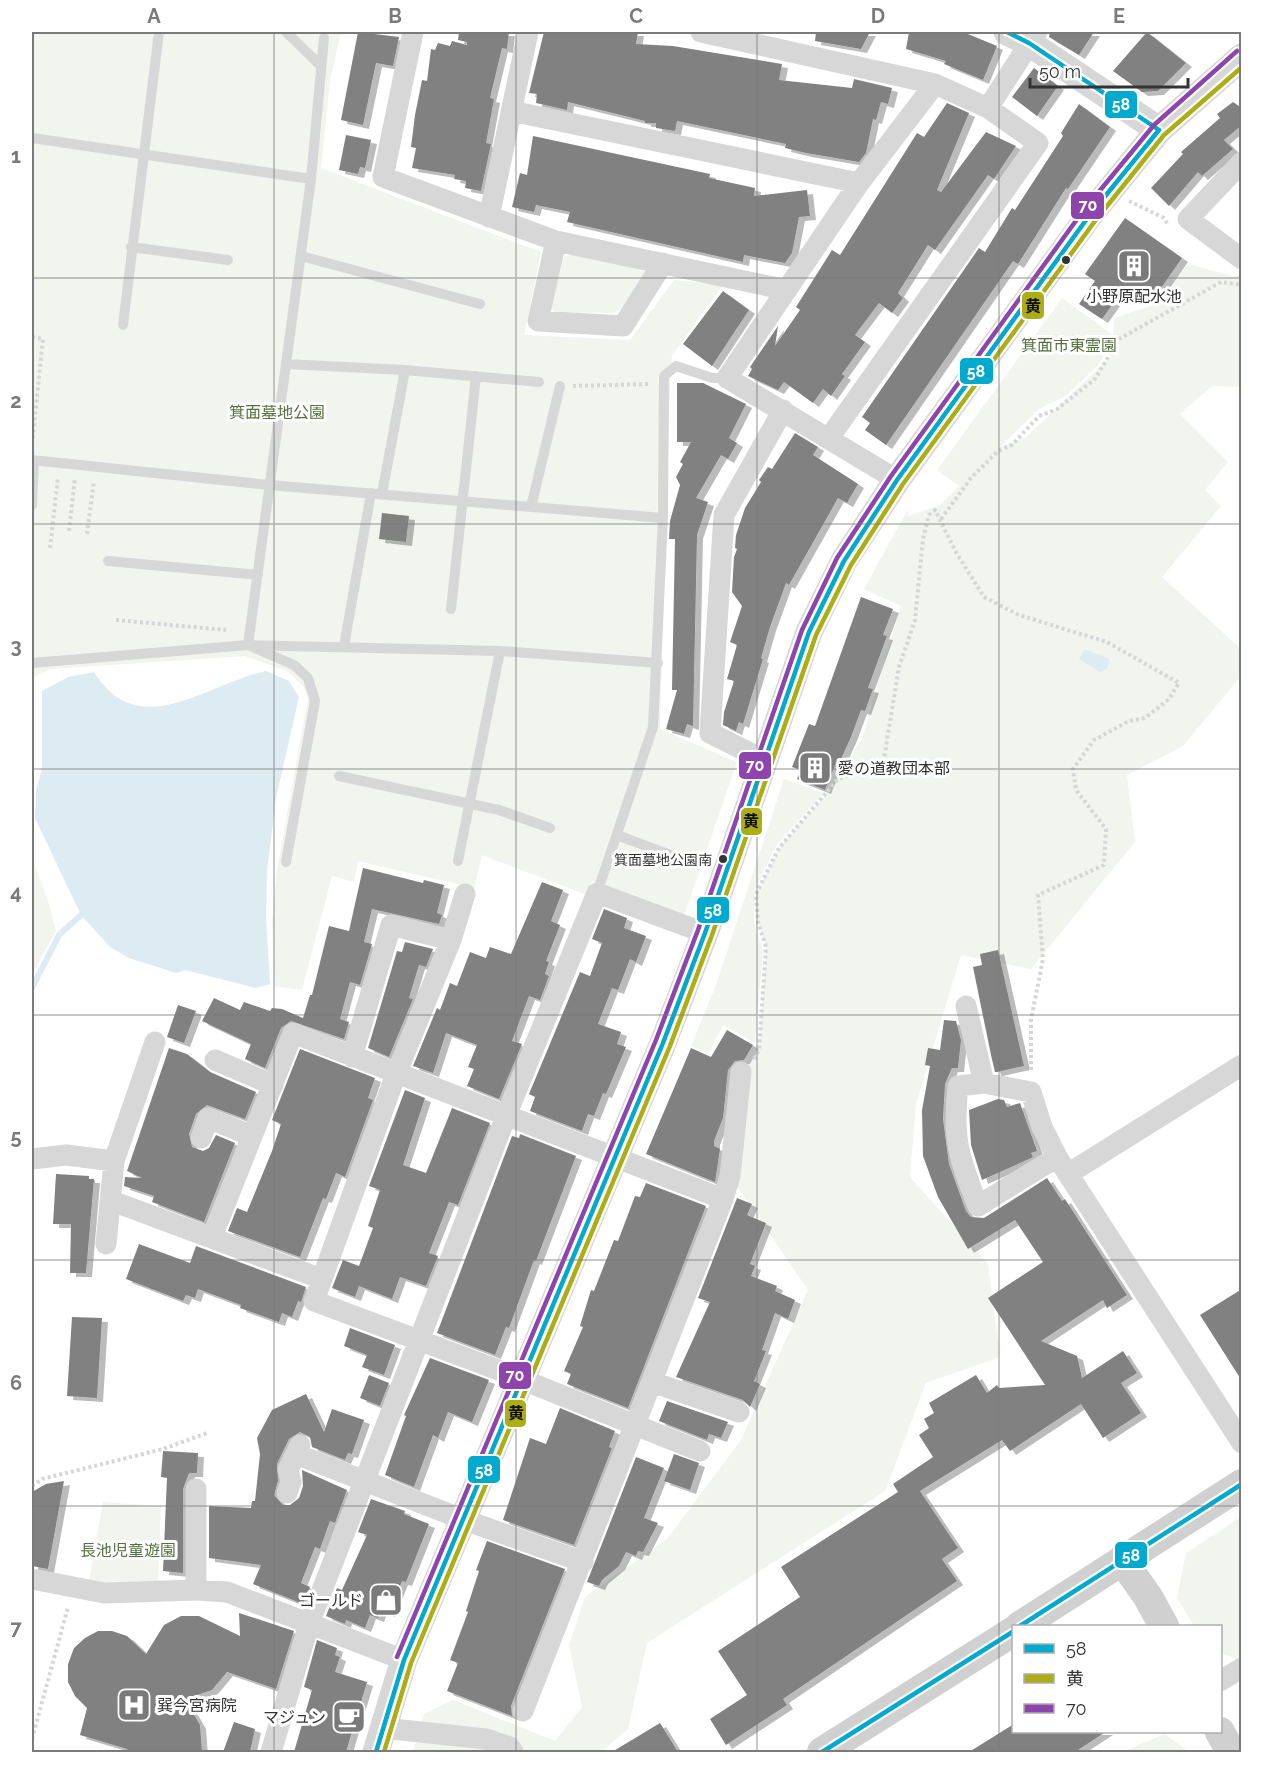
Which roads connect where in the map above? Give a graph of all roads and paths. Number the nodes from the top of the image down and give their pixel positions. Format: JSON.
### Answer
{"nodes":[{"id":1,"x":159,"y":32,"type":"edge"},
{"id":2,"x":286,"y":32,"type":"edge"},
{"id":3,"x":413,"y":32,"type":"edge"},
{"id":4,"x":528,"y":32,"type":"edge"},
{"id":5,"x":700,"y":32,"type":"edge"},
{"id":6,"x":1024,"y":35,"type":"edge"},
{"id":7,"x":324,"y":38,"type":"dead end"},
{"id":8,"x":1242,"y":57,"type":"edge"},
{"id":9,"x":321,"y":66,"type":"junction"},
{"id":10,"x":934,"y":84,"type":"junction"},
{"id":11,"x":988,"y":108,"type":"junction"},
{"id":12,"x":511,"y":111,"type":"junction"},
{"id":13,"x":1159,"y":130,"type":"junction"},
{"id":14,"x":32,"y":138,"type":"edge"},
{"id":15,"x":142,"y":153,"type":"junction"},
{"id":16,"x":1242,"y":162,"type":"edge"},
{"id":17,"x":311,"y":179,"type":"junction"},
{"id":18,"x":859,"y":183,"type":"junction"},
{"id":19,"x":489,"y":217,"type":"junction"},
{"id":20,"x":556,"y":241,"type":"junction"},
{"id":21,"x":131,"y":247,"type":"junction"},
{"id":22,"x":301,"y":256,"type":"junction"},
{"id":23,"x":1242,"y":259,"type":"edge"},
{"id":24,"x":228,"y":260,"type":"dead end"},
{"id":25,"x":663,"y":263,"type":"junction"},
{"id":26,"x":1242,"y":285,"type":"edge"},
{"id":27,"x":787,"y":290,"type":"junction"},
{"id":28,"x":480,"y":304,"type":"dead end"},
{"id":29,"x":123,"y":325,"type":"dead end"},
{"id":30,"x":32,"y":338,"type":"edge"},
{"id":31,"x":286,"y":364,"type":"junction"},
{"id":32,"x":405,"y":370,"type":"junction"},
{"id":33,"x":476,"y":376,"type":"junction"},
{"id":34,"x":727,"y":378,"type":"junction"},
{"id":35,"x":539,"y":382,"type":"dead end"},
{"id":36,"x":664,"y":384,"type":"junction"},
{"id":37,"x":560,"y":386,"type":"joint"},
{"id":38,"x":34,"y":400,"type":"edge"},
{"id":39,"x":783,"y":410,"type":"junction"},
{"id":40,"x":829,"y":438,"type":"junction"},
{"id":41,"x":32,"y":445,"type":"edge"},
{"id":42,"x":33,"y":460,"type":"edge"},
{"id":43,"x":59,"y":463,"type":"junction"},
{"id":44,"x":77,"y":465,"type":"junction"},
{"id":45,"x":95,"y":467,"type":"junction"},
{"id":46,"x":897,"y":480,"type":"junction"},
{"id":47,"x":269,"y":485,"type":"junction"},
{"id":48,"x":377,"y":494,"type":"junction"},
{"id":49,"x":463,"y":501,"type":"junction"},
{"id":50,"x":32,"y":505,"type":"edge"},
{"id":51,"x":531,"y":507,"type":"junction"},
{"id":52,"x":663,"y":518,"type":"junction"},
{"id":53,"x":941,"y":519,"type":"junction"},
{"id":54,"x":69,"y":531,"type":"dead end"},
{"id":55,"x":87,"y":534,"type":"dead end"},
{"id":56,"x":50,"y":548,"type":"dead end"},
{"id":57,"x":108,"y":561,"type":"dead end"},
{"id":58,"x":258,"y":575,"type":"junction"},
{"id":59,"x":452,"y":609,"type":"dead end"},
{"id":60,"x":116,"y":621,"type":"dead end"},
{"id":61,"x":250,"y":632,"type":"junction"},
{"id":62,"x":248,"y":645,"type":"junction"},
{"id":63,"x":344,"y":646,"type":"junction"},
{"id":64,"x":500,"y":651,"type":"junction"},
{"id":65,"x":32,"y":663,"type":"edge"},
{"id":66,"x":658,"y":663,"type":"junction"},
{"id":67,"x":764,"y":760,"type":"junction"},
{"id":68,"x":339,"y":776,"type":"dead end"},
{"id":69,"x":469,"y":804,"type":"junction"},
{"id":70,"x":550,"y":828,"type":"dead end"},
{"id":71,"x":617,"y":835,"type":"junction"},
{"id":72,"x":458,"y":861,"type":"dead end"},
{"id":73,"x":286,"y":862,"type":"dead end"},
{"id":74,"x":694,"y":864,"type":"dead end"},
{"id":75,"x":597,"y":892,"type":"junction"},
{"id":76,"x":465,"y":894,"type":"dead end"},
{"id":77,"x":705,"y":933,"type":"junction"},
{"id":78,"x":451,"y":940,"type":"junction"},
{"id":79,"x":966,"y":1006,"type":"dead end"},
{"id":80,"x":155,"y":1042,"type":"dead end"},
{"id":81,"x":352,"y":1057,"type":"junction"},
{"id":82,"x":215,"y":1060,"type":"dead end"},
{"id":83,"x":1242,"y":1065,"type":"edge"},
{"id":84,"x":741,"y":1072,"type":"joint"},
{"id":85,"x":396,"y":1074,"type":"junction"},
{"id":86,"x":984,"y":1083,"type":"junction"},
{"id":87,"x":273,"y":1085,"type":"junction"},
{"id":88,"x":1031,"y":1092,"type":"junction"},
{"id":89,"x":506,"y":1116,"type":"junction"},
{"id":90,"x":252,"y":1136,"type":"junction"},
{"id":91,"x":201,"y":1138,"type":"dead end"},
{"id":92,"x":32,"y":1159,"type":"edge"},
{"id":93,"x":614,"y":1159,"type":"junction"},
{"id":94,"x":114,"y":1161,"type":"junction"},
{"id":95,"x":1062,"y":1166,"type":"junction"},
{"id":96,"x":723,"y":1199,"type":"junction"},
{"id":97,"x":112,"y":1201,"type":"junction"},
{"id":98,"x":212,"y":1237,"type":"junction"},
{"id":99,"x":106,"y":1244,"type":"dead end"},
{"id":100,"x":322,"y":1279,"type":"junction"},
{"id":101,"x":420,"y":1342,"type":"junction"},
{"id":102,"x":520,"y":1379,"type":"junction"},
{"id":103,"x":652,"y":1382,"type":"junction"},
{"id":104,"x":739,"y":1412,"type":"dead end"},
{"id":105,"x":636,"y":1425,"type":"junction"},
{"id":106,"x":207,"y":1433,"type":"dead end"},
{"id":107,"x":1242,"y":1443,"type":"edge"},
{"id":108,"x":700,"y":1451,"type":"dead end"},
{"id":109,"x":366,"y":1481,"type":"junction"},
{"id":110,"x":1242,"y":1484,"type":"edge"},
{"id":111,"x":32,"y":1486,"type":"edge"},
{"id":112,"x":196,"y":1489,"type":"dead end"},
{"id":113,"x":286,"y":1493,"type":"dead end"},
{"id":114,"x":462,"y":1519,"type":"junction"},
{"id":115,"x":1122,"y":1560,"type":"junction"},
{"id":116,"x":583,"y":1562,"type":"junction"},
{"id":117,"x":32,"y":1579,"type":"edge"},
{"id":118,"x":73,"y":1588,"type":"junction"},
{"id":119,"x":196,"y":1590,"type":"junction"},
{"id":120,"x":309,"y":1624,"type":"junction"},
{"id":121,"x":1022,"y":1625,"type":"edge"},
{"id":122,"x":1163,"y":1625,"type":"edge"},
{"id":123,"x":1012,"y":1632,"type":"edge"},
{"id":124,"x":404,"y":1660,"type":"junction"},
{"id":125,"x":1242,"y":1668,"type":"edge"},
{"id":126,"x":1222,"y":1680,"type":"edge"},
{"id":127,"x":523,"y":1711,"type":"dead end"},
{"id":128,"x":1221,"y":1733,"type":"edge"},
{"id":129,"x":32,"y":1740,"type":"edge"},
{"id":130,"x":380,"y":1740,"type":"edge"},
{"id":131,"x":271,"y":1752,"type":"edge"},
{"id":132,"x":513,"y":1752,"type":"edge"},
{"id":133,"x":822,"y":1752,"type":"edge"},
{"id":134,"x":1231,"y":1752,"type":"edge"}],
"edges":[{"from":1,"to":15,"type":"lane"},
{"from":2,"to":9,"type":"lane"},
{"from":3,"to":19,"type":"street"},
{"from":4,"to":12,"type":"street"},
{"from":5,"to":10,"type":"street"},
{"from":6,"to":11,"type":"street"},
{"from":6,"to":13,"type":"street"},
{"from":7,"to":9,"type":"lane"},
{"from":8,"to":13,"type":"street"},
{"from":9,"to":17,"type":"lane"},
{"from":10,"to":11,"type":"street"},
{"from":10,"to":18,"type":"street"},
{"from":11,"to":40,"type":"street"},
{"from":12,"to":18,"type":"street"},
{"from":12,"to":19,"type":"street"},
{"from":13,"to":46,"type":"street"},
{"from":14,"to":15,"type":"lane"},
{"from":15,"to":17,"type":"lane"},
{"from":15,"to":21,"type":"lane"},
{"from":16,"to":23,"type":"street"},
{"from":17,"to":22,"type":"lane"},
{"from":18,"to":27,"type":"street"},
{"from":19,"to":20,"type":"street"},
{"from":20,"to":25,"type":"street"},
{"from":20,"to":25,"type":"street"},
{"from":21,"to":24,"type":"lane"},
{"from":21,"to":29,"type":"lane"},
{"from":22,"to":28,"type":"lane"},
{"from":22,"to":31,"type":"lane"},
{"from":25,"to":27,"type":"street"},
{"from":26,"to":53,"type":"path"},
{"from":27,"to":34,"type":"street"},
{"from":30,"to":38,"type":"path"},
{"from":31,"to":32,"type":"lane"},
{"from":31,"to":47,"type":"lane"},
{"from":32,"to":33,"type":"lane"},
{"from":32,"to":48,"type":"lane"},
{"from":33,"to":35,"type":"lane"},
{"from":33,"to":49,"type":"lane"},
{"from":34,"to":36,"type":"lane"},
{"from":34,"to":39,"type":"street"},
{"from":36,"to":37,"type":"path"},
{"from":36,"to":52,"type":"lane"},
{"from":37,"to":51,"type":"lane"},
{"from":38,"to":41,"type":"path"},
{"from":39,"to":40,"type":"street"},
{"from":39,"to":67,"type":"street"},
{"from":40,"to":46,"type":"street"},
{"from":42,"to":43,"type":"lane"},
{"from":42,"to":50,"type":"lane"},
{"from":43,"to":44,"type":"lane"},
{"from":43,"to":56,"type":"path"},
{"from":44,"to":45,"type":"lane"},
{"from":44,"to":54,"type":"path"},
{"from":45,"to":47,"type":"lane"},
{"from":45,"to":55,"type":"path"},
{"from":46,"to":67,"type":"street"},
{"from":47,"to":48,"type":"lane"},
{"from":47,"to":58,"type":"lane"},
{"from":48,"to":49,"type":"lane"},
{"from":48,"to":63,"type":"lane"},
{"from":49,"to":51,"type":"lane"},
{"from":49,"to":59,"type":"lane"},
{"from":51,"to":52,"type":"lane"},
{"from":52,"to":66,"type":"lane"},
{"from":53,"to":84,"type":"path"},
{"from":53,"to":88,"type":"path"},
{"from":57,"to":58,"type":"lane"},
{"from":58,"to":61,"type":"lane"},
{"from":60,"to":61,"type":"path"},
{"from":61,"to":62,"type":"lane"},
{"from":62,"to":63,"type":"lane"},
{"from":62,"to":65,"type":"lane"},
{"from":62,"to":73,"type":"lane"},
{"from":63,"to":64,"type":"lane"},
{"from":64,"to":66,"type":"lane"},
{"from":64,"to":69,"type":"lane"},
{"from":66,"to":71,"type":"lane"},
{"from":67,"to":77,"type":"street"},
{"from":68,"to":69,"type":"lane"},
{"from":69,"to":70,"type":"lane"},
{"from":69,"to":72,"type":"lane"},
{"from":71,"to":74,"type":"lane"},
{"from":71,"to":75,"type":"lane"},
{"from":75,"to":77,"type":"street"},
{"from":75,"to":89,"type":"street"},
{"from":76,"to":78,"type":"street"},
{"from":77,"to":93,"type":"street"},
{"from":78,"to":81,"type":"street"},
{"from":78,"to":85,"type":"street"},
{"from":79,"to":86,"type":"street"},
{"from":80,"to":94,"type":"street"},
{"from":81,"to":85,"type":"street"},
{"from":81,"to":87,"type":"street"},
{"from":82,"to":87,"type":"street"},
{"from":83,"to":95,"type":"street"},
{"from":84,"to":96,"type":"street"},
{"from":85,"to":89,"type":"street"},
{"from":85,"to":100,"type":"street"},
{"from":86,"to":88,"type":"street"},
{"from":86,"to":95,"type":"street"},
{"from":87,"to":90,"type":"street"},
{"from":88,"to":95,"type":"street"},
{"from":89,"to":93,"type":"street"},
{"from":89,"to":101,"type":"street"},
{"from":90,"to":91,"type":"street"},
{"from":90,"to":98,"type":"street"},
{"from":92,"to":94,"type":"street"},
{"from":93,"to":96,"type":"street"},
{"from":93,"to":102,"type":"street"},
{"from":94,"to":97,"type":"street"},
{"from":95,"to":107,"type":"street"},
{"from":96,"to":103,"type":"street"},
{"from":97,"to":98,"type":"street"},
{"from":97,"to":99,"type":"street"},
{"from":98,"to":100,"type":"street"},
{"from":100,"to":101,"type":"street"},
{"from":101,"to":102,"type":"street"},
{"from":101,"to":109,"type":"street"},
{"from":102,"to":105,"type":"street"},
{"from":102,"to":114,"type":"street"},
{"from":103,"to":104,"type":"street"},
{"from":103,"to":105,"type":"street"},
{"from":105,"to":108,"type":"street"},
{"from":105,"to":116,"type":"street"},
{"from":106,"to":111,"type":"path"},
{"from":109,"to":113,"type":"street"},
{"from":109,"to":114,"type":"street"},
{"from":109,"to":120,"type":"street"},
{"from":110,"to":115,"type":"main road"},
{"from":112,"to":119,"type":"street"},
{"from":114,"to":116,"type":"street"},
{"from":114,"to":124,"type":"street"},
{"from":115,"to":121,"type":"main road"},
{"from":115,"to":122,"type":"main road"},
{"from":116,"to":127,"type":"street"},
{"from":117,"to":118,"type":"street"},
{"from":118,"to":119,"type":"street"},
{"from":118,"to":129,"type":"path"},
{"from":119,"to":120,"type":"street"},
{"from":120,"to":124,"type":"street"},
{"from":120,"to":131,"type":"street"},
{"from":123,"to":133,"type":"main road"},
{"from":124,"to":130,"type":"street"},
{"from":125,"to":126,"type":"street"},
{"from":128,"to":134,"type":"main road"},
{"from":130,"to":132,"type":"street"}]}
